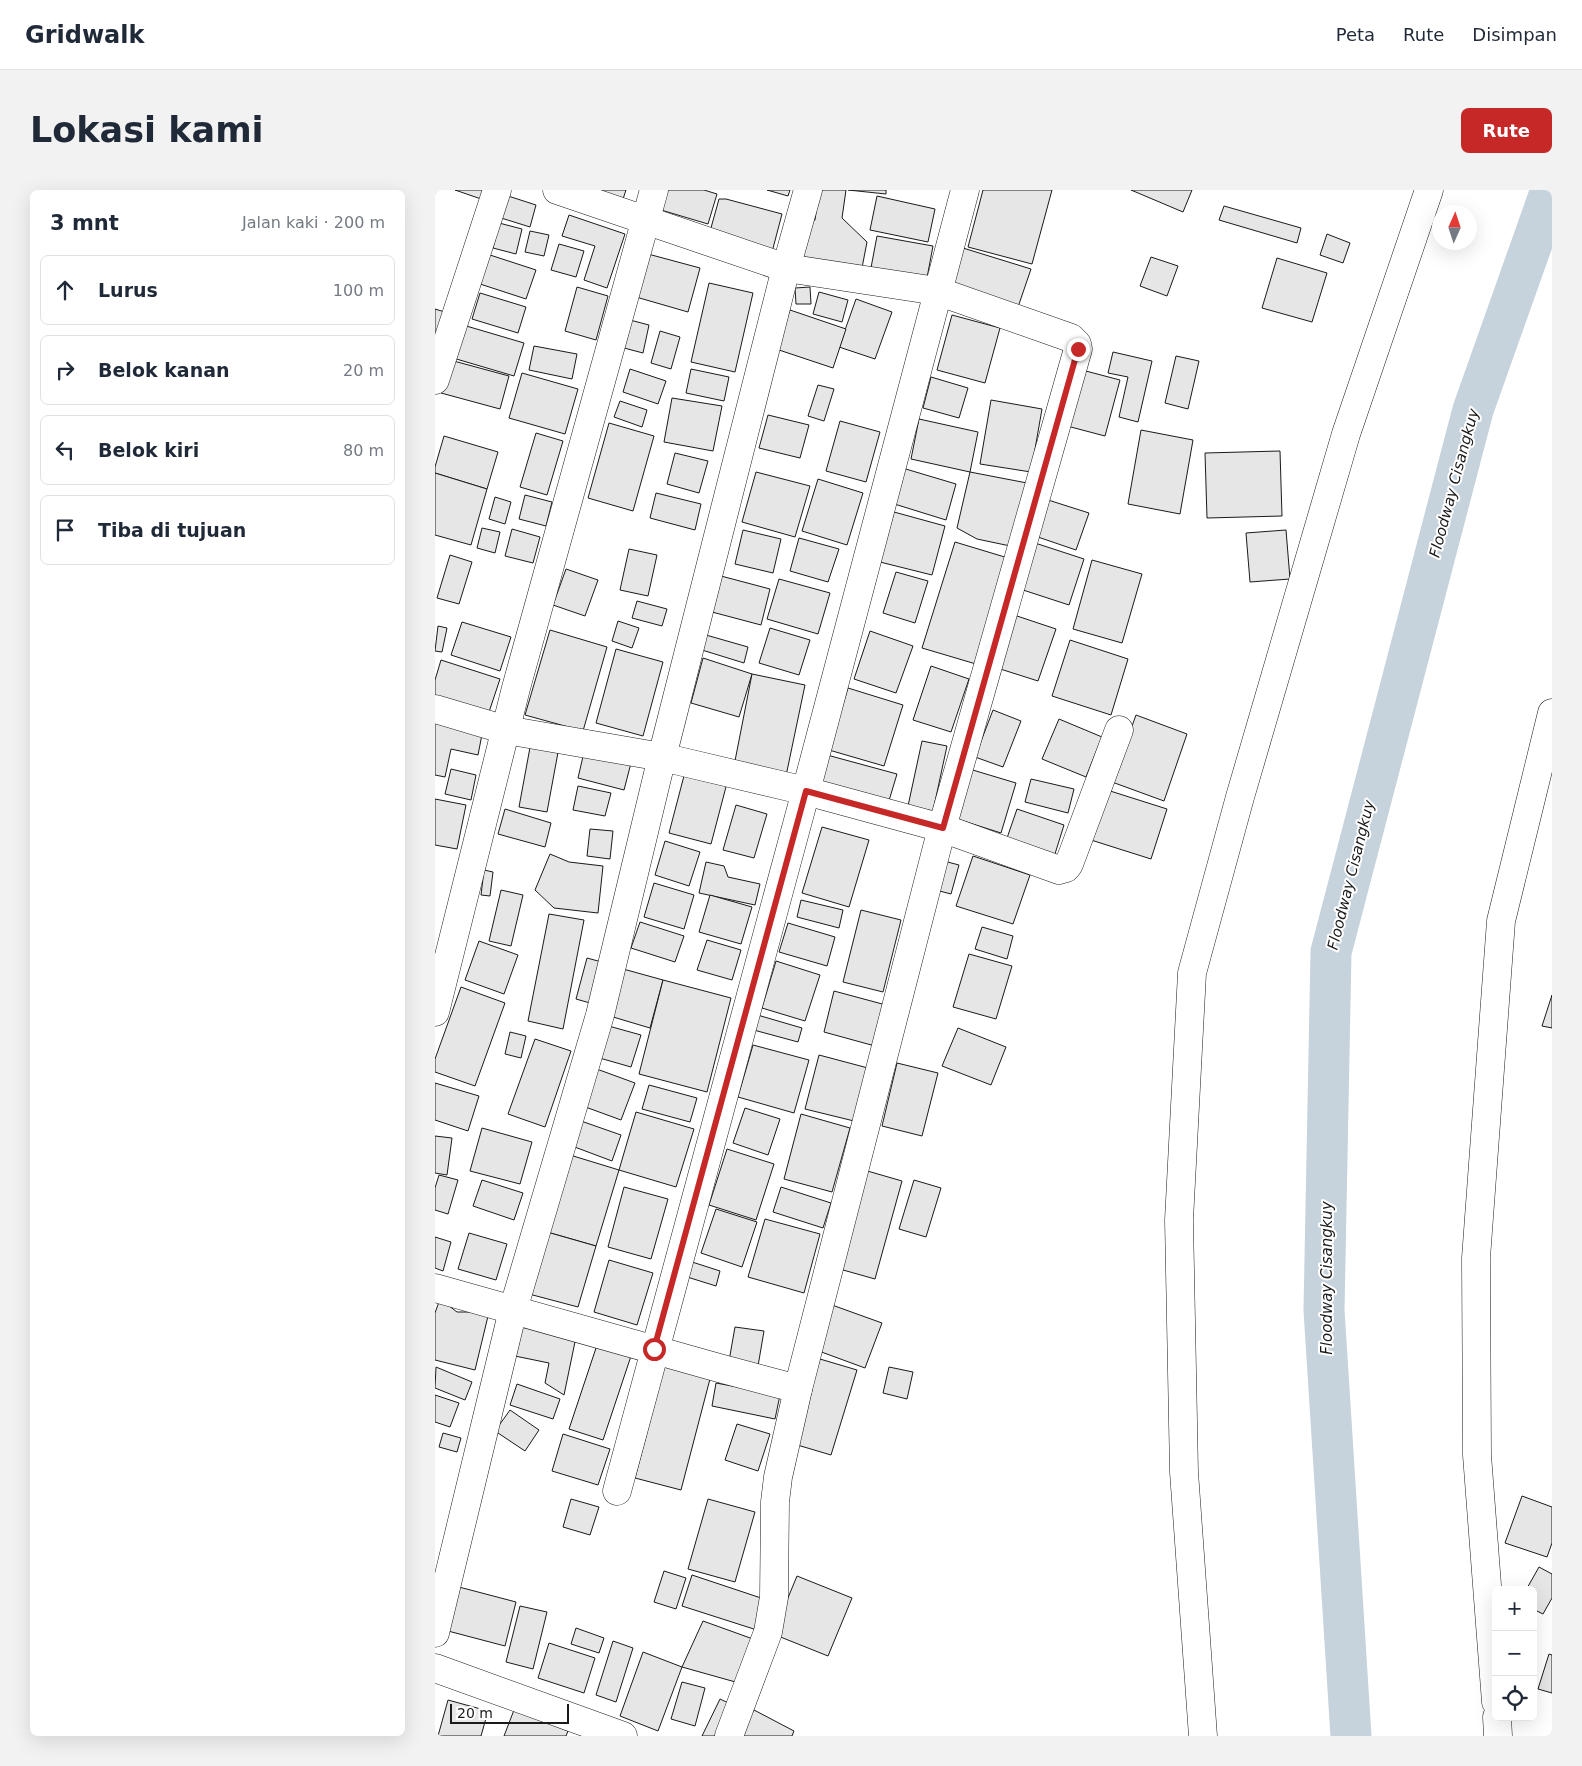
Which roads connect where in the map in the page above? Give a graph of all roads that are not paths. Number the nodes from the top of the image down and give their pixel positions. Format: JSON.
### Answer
{"nodes":[{"id":1,"x":497,"y":190,"type":"edge"},
{"id":2,"x":557,"y":190,"type":"edge"},
{"id":3,"x":654,"y":190,"type":"edge"},
{"id":4,"x":808,"y":190,"type":"edge"},
{"id":5,"x":965,"y":190,"type":"edge"},
{"id":6,"x":1429,"y":190,"type":"edge"},
{"id":7,"x":645,"y":221,"type":"junction"},
{"id":8,"x":786,"y":268,"type":"junction"},
{"id":9,"x":937,"y":291,"type":"junction"},
{"id":10,"x":435,"y":380,"type":"edge"},
{"id":11,"x":435,"y":709,"type":"edge"},
{"id":12,"x":1552,"y":713,"type":"edge"},
{"id":13,"x":506,"y":730,"type":"junction"},
{"id":14,"x":1119,"y":730,"type":"dead end"},
{"id":15,"x":662,"y":757,"type":"junction"},
{"id":16,"x":806,"y":791,"type":"junction"},
{"id":17,"x":943,"y":828,"type":"junction"},
{"id":18,"x":435,"y":1012,"type":"edge"},
{"id":19,"x":435,"y":1288,"type":"edge"},
{"id":20,"x":513,"y":1310,"type":"junction"},
{"id":21,"x":654,"y":1349,"type":"junction"},
{"id":22,"x":798,"y":1389,"type":"junction"},
{"id":23,"x":617,"y":1491,"type":"dead end"},
{"id":24,"x":435,"y":1633,"type":"edge"},
{"id":25,"x":435,"y":1668,"type":"edge"},
{"id":26,"x":1494,"y":1676,"type":"edge"},
{"id":27,"x":1497,"y":1721,"type":"edge"},
{"id":28,"x":623,"y":1736,"type":"edge"},
{"id":29,"x":729,"y":1736,"type":"edge"},
{"id":30,"x":1203,"y":1736,"type":"edge"},
{"id":31,"x":1498,"y":1736,"type":"edge"}],
"edges":[{"from":1,"to":10,"type":"street"},
{"from":2,"to":7,"type":"street"},
{"from":3,"to":7,"type":"street"},
{"from":4,"to":8,"type":"street"},
{"from":5,"to":9,"type":"street"},
{"from":6,"to":30,"type":"street"},
{"from":7,"to":8,"type":"street"},
{"from":7,"to":13,"type":"street"},
{"from":8,"to":9,"type":"street"},
{"from":8,"to":15,"type":"street"},
{"from":9,"to":16,"type":"street"},
{"from":9,"to":17,"type":"street"},
{"from":11,"to":13,"type":"street"},
{"from":12,"to":26,"type":"street"},
{"from":13,"to":15,"type":"street"},
{"from":13,"to":18,"type":"street"},
{"from":14,"to":17,"type":"street"},
{"from":15,"to":16,"type":"street"},
{"from":15,"to":20,"type":"street"},
{"from":16,"to":17,"type":"street"},
{"from":16,"to":21,"type":"street"},
{"from":17,"to":22,"type":"street"},
{"from":19,"to":20,"type":"street"},
{"from":20,"to":21,"type":"street"},
{"from":20,"to":24,"type":"street"},
{"from":21,"to":22,"type":"street"},
{"from":21,"to":23,"type":"street"},
{"from":22,"to":29,"type":"street"},
{"from":25,"to":28,"type":"street"},
{"from":27,"to":31,"type":"street"}]}
